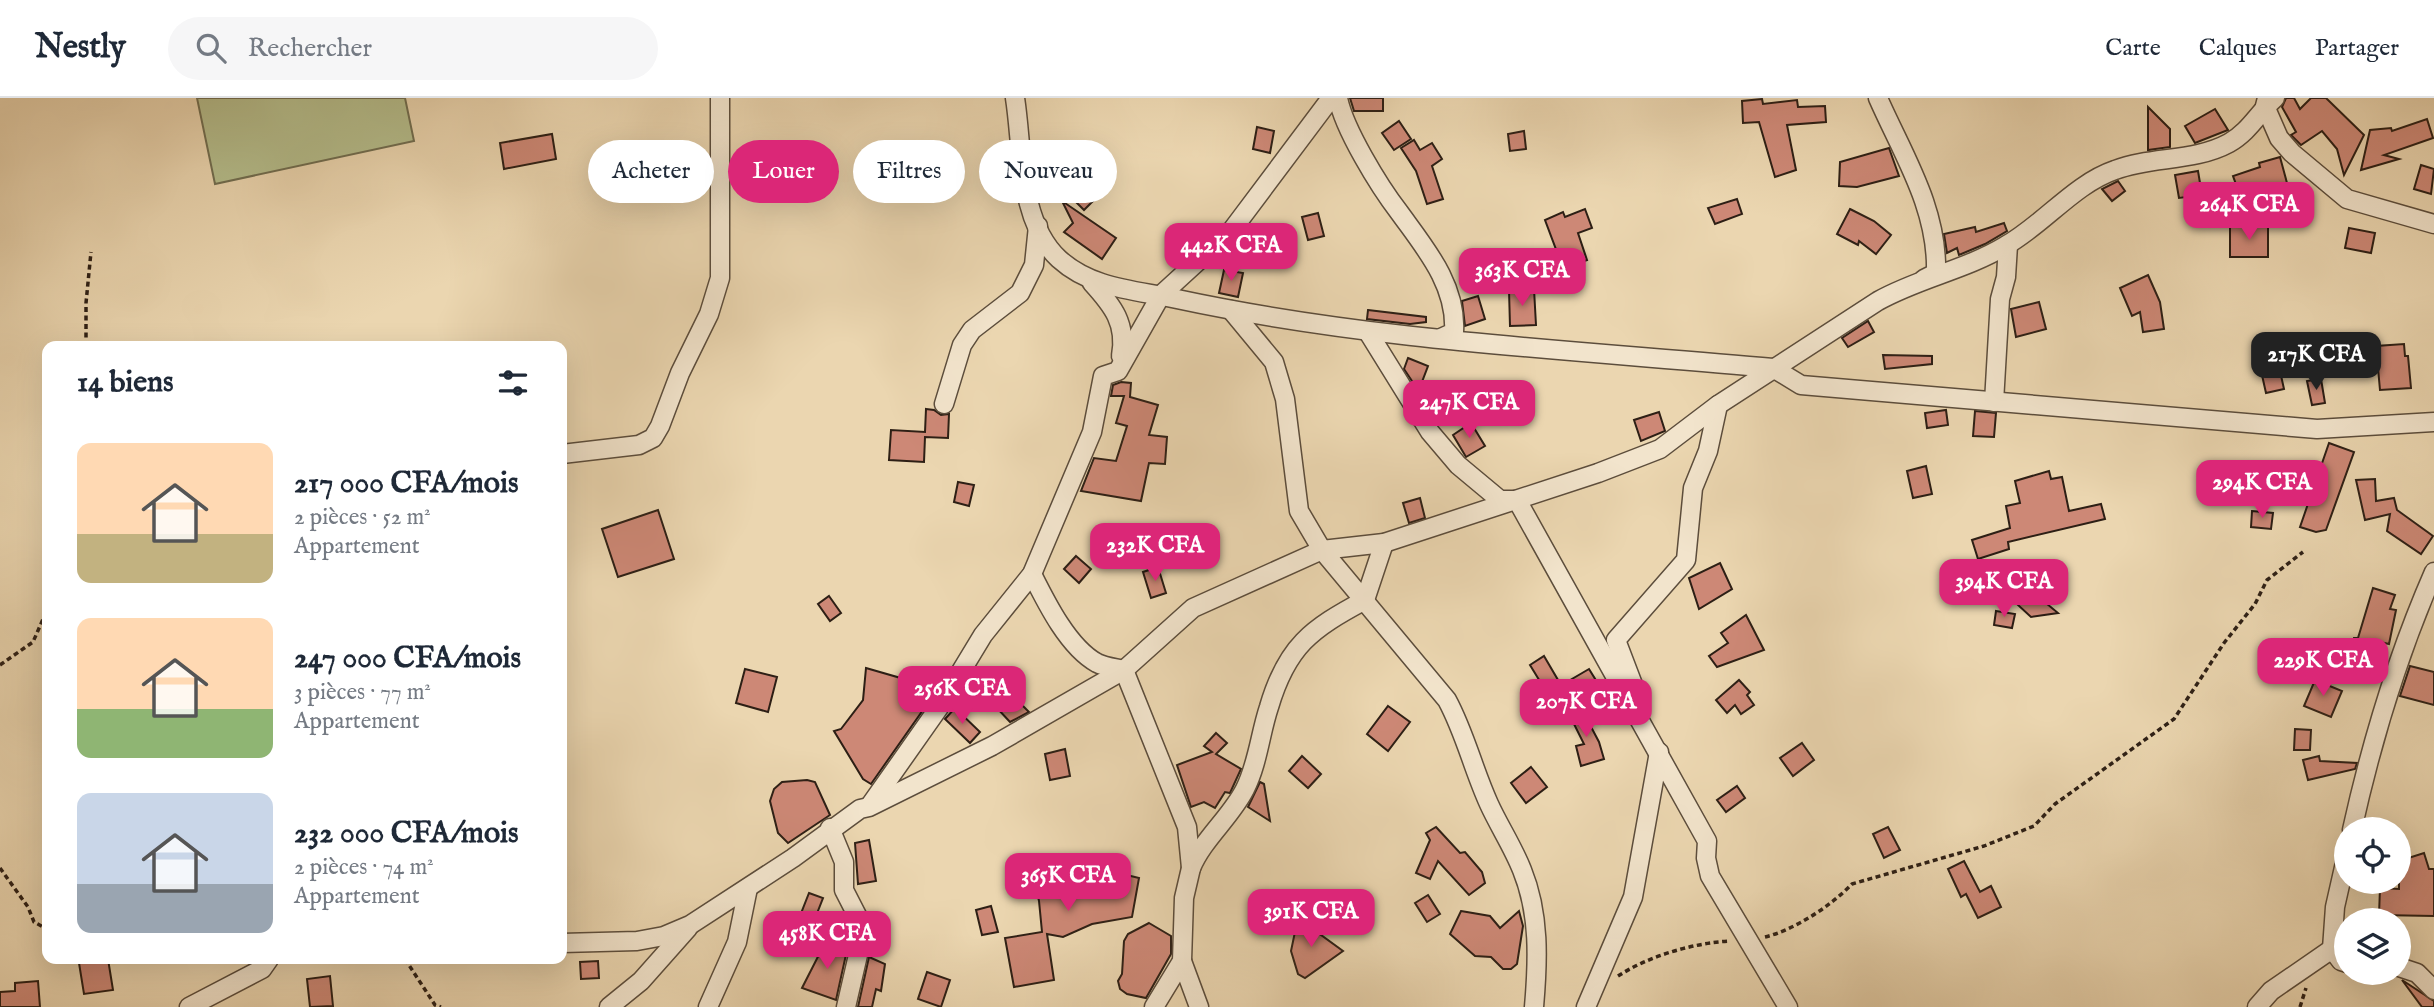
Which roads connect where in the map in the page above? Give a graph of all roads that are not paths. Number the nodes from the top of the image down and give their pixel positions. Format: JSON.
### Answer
{"nodes":[{"id":1,"x":720,"y":98,"type":"edge"},
{"id":2,"x":1015,"y":98,"type":"edge"},
{"id":3,"x":1331,"y":98,"type":"edge"},
{"id":4,"x":1338,"y":98,"type":"edge"},
{"id":5,"x":1878,"y":98,"type":"edge"},
{"id":6,"x":2269,"y":101,"type":"edge"},
{"id":7,"x":2434,"y":224,"type":"edge"},
{"id":8,"x":1038,"y":226,"type":"junction"},
{"id":9,"x":2008,"y":245,"type":"junction"},
{"id":10,"x":1920,"y":281,"type":"junction"},
{"id":11,"x":1092,"y":283,"type":"junction"},
{"id":12,"x":1161,"y":295,"type":"junction"},
{"id":13,"x":1231,"y":310,"type":"junction"},
{"id":14,"x":1368,"y":332,"type":"junction"},
{"id":15,"x":1441,"y":338,"type":"junction"},
{"id":16,"x":1773,"y":368,"type":"junction"},
{"id":17,"x":1118,"y":371,"type":"junction"},
{"id":18,"x":1993,"y":402,"type":"junction"},
{"id":19,"x":944,"y":404,"type":"dead end"},
{"id":20,"x":1718,"y":405,"type":"junction"},
{"id":21,"x":2434,"y":422,"type":"edge"},
{"id":22,"x":567,"y":453,"type":"edge"},
{"id":23,"x":1517,"y":500,"type":"junction"},
{"id":24,"x":1384,"y":543,"type":"junction"},
{"id":25,"x":1322,"y":550,"type":"junction"},
{"id":26,"x":2434,"y":572,"type":"edge"},
{"id":27,"x":1032,"y":574,"type":"junction"},
{"id":28,"x":1365,"y":600,"type":"junction"},
{"id":29,"x":1124,"y":670,"type":"junction"},
{"id":30,"x":1661,"y":756,"type":"junction"},
{"id":31,"x":869,"y":807,"type":"junction"},
{"id":32,"x":2355,"y":817,"type":"edge"},
{"id":33,"x":830,"y":828,"type":"junction"},
{"id":34,"x":1191,"y":868,"type":"junction"},
{"id":35,"x":748,"y":888,"type":"junction"},
{"id":36,"x":2338,"y":894,"type":"edge"},
{"id":37,"x":690,"y":925,"type":"junction"},
{"id":38,"x":567,"y":943,"type":"edge"},
{"id":39,"x":2332,"y":949,"type":"junction"},
{"id":40,"x":2334,"y":952,"type":"edge"},
{"id":41,"x":1182,"y":961,"type":"junction"},
{"id":42,"x":266,"y":964,"type":"edge"},
{"id":43,"x":2411,"y":971,"type":"edge"},
{"id":44,"x":2434,"y":990,"type":"edge"},
{"id":45,"x":1588,"y":1000,"type":"edge"},
{"id":46,"x":189,"y":1007,"type":"edge"},
{"id":47,"x":608,"y":1007,"type":"edge"},
{"id":48,"x":708,"y":1007,"type":"edge"},
{"id":49,"x":846,"y":1007,"type":"edge"},
{"id":50,"x":1154,"y":1007,"type":"edge"},
{"id":51,"x":1199,"y":1007,"type":"edge"},
{"id":52,"x":1534,"y":1007,"type":"edge"},
{"id":53,"x":1788,"y":1007,"type":"edge"},
{"id":54,"x":2257,"y":1007,"type":"edge"}],
"edges":[{"from":1,"to":22,"type":"street"},
{"from":2,"to":8,"type":"street"},
{"from":3,"to":12,"type":"street"},
{"from":4,"to":15,"type":"street"},
{"from":5,"to":10,"type":"street"},
{"from":6,"to":7,"type":"street"},
{"from":6,"to":9,"type":"street"},
{"from":8,"to":11,"type":"street"},
{"from":8,"to":19,"type":"street"},
{"from":9,"to":10,"type":"street"},
{"from":9,"to":18,"type":"street"},
{"from":10,"to":16,"type":"street"},
{"from":11,"to":12,"type":"street"},
{"from":11,"to":17,"type":"street"},
{"from":12,"to":13,"type":"street"},
{"from":12,"to":17,"type":"street"},
{"from":13,"to":14,"type":"street"},
{"from":13,"to":25,"type":"street"},
{"from":14,"to":15,"type":"street"},
{"from":14,"to":23,"type":"street"},
{"from":15,"to":16,"type":"street"},
{"from":16,"to":18,"type":"street"},
{"from":16,"to":20,"type":"street"},
{"from":17,"to":27,"type":"street"},
{"from":18,"to":21,"type":"street"},
{"from":20,"to":23,"type":"street"},
{"from":20,"to":30,"type":"street"},
{"from":23,"to":24,"type":"street"},
{"from":23,"to":30,"type":"street"},
{"from":24,"to":25,"type":"street"},
{"from":24,"to":28,"type":"street"},
{"from":25,"to":28,"type":"street"},
{"from":25,"to":29,"type":"street"},
{"from":26,"to":32,"type":"street"},
{"from":27,"to":29,"type":"street"},
{"from":27,"to":31,"type":"street"},
{"from":28,"to":34,"type":"street"},
{"from":28,"to":52,"type":"street"},
{"from":29,"to":31,"type":"street"},
{"from":29,"to":34,"type":"street"},
{"from":30,"to":45,"type":"street"},
{"from":30,"to":53,"type":"street"},
{"from":31,"to":33,"type":"street"},
{"from":33,"to":35,"type":"street"},
{"from":33,"to":49,"type":"street"},
{"from":34,"to":41,"type":"street"},
{"from":35,"to":37,"type":"street"},
{"from":35,"to":48,"type":"street"},
{"from":36,"to":39,"type":"street"},
{"from":37,"to":38,"type":"street"},
{"from":37,"to":47,"type":"street"},
{"from":39,"to":40,"type":"street"},
{"from":39,"to":54,"type":"street"},
{"from":41,"to":50,"type":"street"},
{"from":41,"to":51,"type":"street"},
{"from":42,"to":46,"type":"street"},
{"from":43,"to":44,"type":"street"}]}
